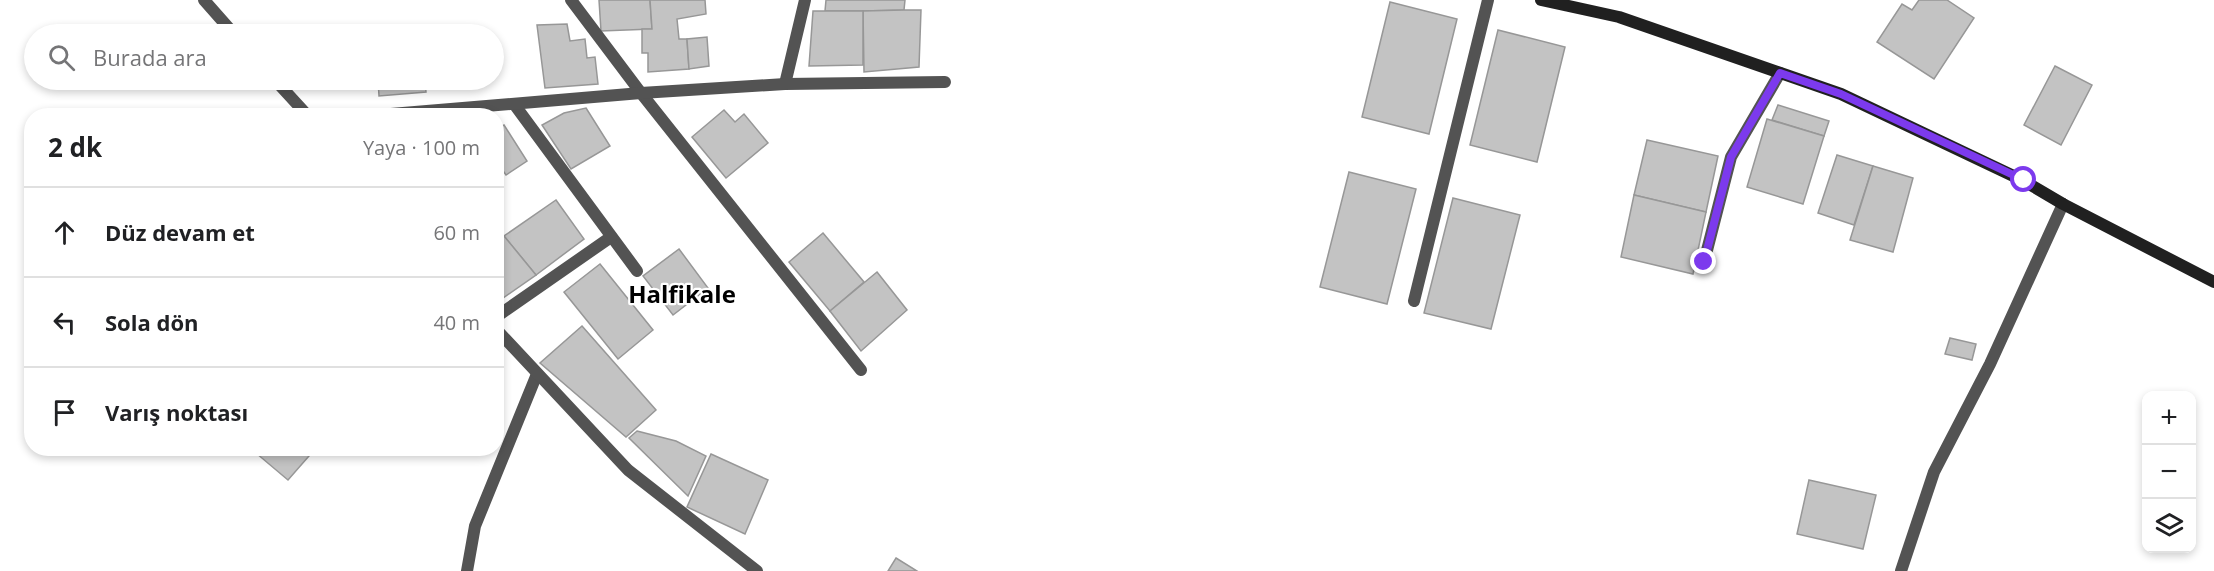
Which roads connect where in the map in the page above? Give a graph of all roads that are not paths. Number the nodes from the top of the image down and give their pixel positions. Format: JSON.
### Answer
{"nodes":[{"id":1,"x":204,"y":0,"type":"edge"},
{"id":2,"x":571,"y":0,"type":"edge"},
{"id":3,"x":806,"y":0,"type":"edge"},
{"id":4,"x":1488,"y":0,"type":"edge"},
{"id":5,"x":1541,"y":0,"type":"edge"},
{"id":6,"x":225,"y":24,"type":"edge"},
{"id":7,"x":1780,"y":73,"type":"junction"},
{"id":8,"x":945,"y":82,"type":"dead end"},
{"id":9,"x":785,"y":84,"type":"junction"},
{"id":10,"x":284,"y":90,"type":"edge"},
{"id":11,"x":641,"y":93,"type":"junction"},
{"id":12,"x":514,"y":104,"type":"junction"},
{"id":13,"x":301,"y":108,"type":"edge"},
{"id":14,"x":465,"y":108,"type":"edge"},
{"id":15,"x":2063,"y":204,"type":"junction"},
{"id":16,"x":611,"y":237,"type":"junction"},
{"id":17,"x":1704,"y":262,"type":"dead end"},
{"id":18,"x":637,"y":271,"type":"dead end"},
{"id":19,"x":2214,"y":282,"type":"edge"},
{"id":20,"x":1414,"y":301,"type":"dead end"},
{"id":21,"x":504,"y":311,"type":"edge"},
{"id":22,"x":504,"y":338,"type":"edge"},
{"id":23,"x":861,"y":370,"type":"dead end"},
{"id":24,"x":537,"y":375,"type":"junction"},
{"id":25,"x":504,"y":455,"type":"edge"},
{"id":26,"x":504,"y":456,"type":"edge"},
{"id":27,"x":467,"y":571,"type":"edge"},
{"id":28,"x":757,"y":571,"type":"edge"},
{"id":29,"x":1901,"y":571,"type":"edge"}],
"edges":[{"from":1,"to":6,"type":"street"},
{"from":2,"to":11,"type":"street"},
{"from":3,"to":9,"type":"street"},
{"from":4,"to":20,"type":"street"},
{"from":5,"to":7,"type":"main road"},
{"from":7,"to":15,"type":"main road"},
{"from":7,"to":17,"type":"street"},
{"from":8,"to":9,"type":"street"},
{"from":9,"to":11,"type":"street"},
{"from":10,"to":13,"type":"street"},
{"from":11,"to":12,"type":"street"},
{"from":11,"to":23,"type":"street"},
{"from":12,"to":14,"type":"street"},
{"from":12,"to":16,"type":"street"},
{"from":15,"to":19,"type":"main road"},
{"from":15,"to":29,"type":"street"},
{"from":16,"to":18,"type":"street"},
{"from":16,"to":21,"type":"street"},
{"from":22,"to":24,"type":"street"},
{"from":24,"to":25,"type":"street"},
{"from":24,"to":28,"type":"street"},
{"from":26,"to":27,"type":"street"}]}
